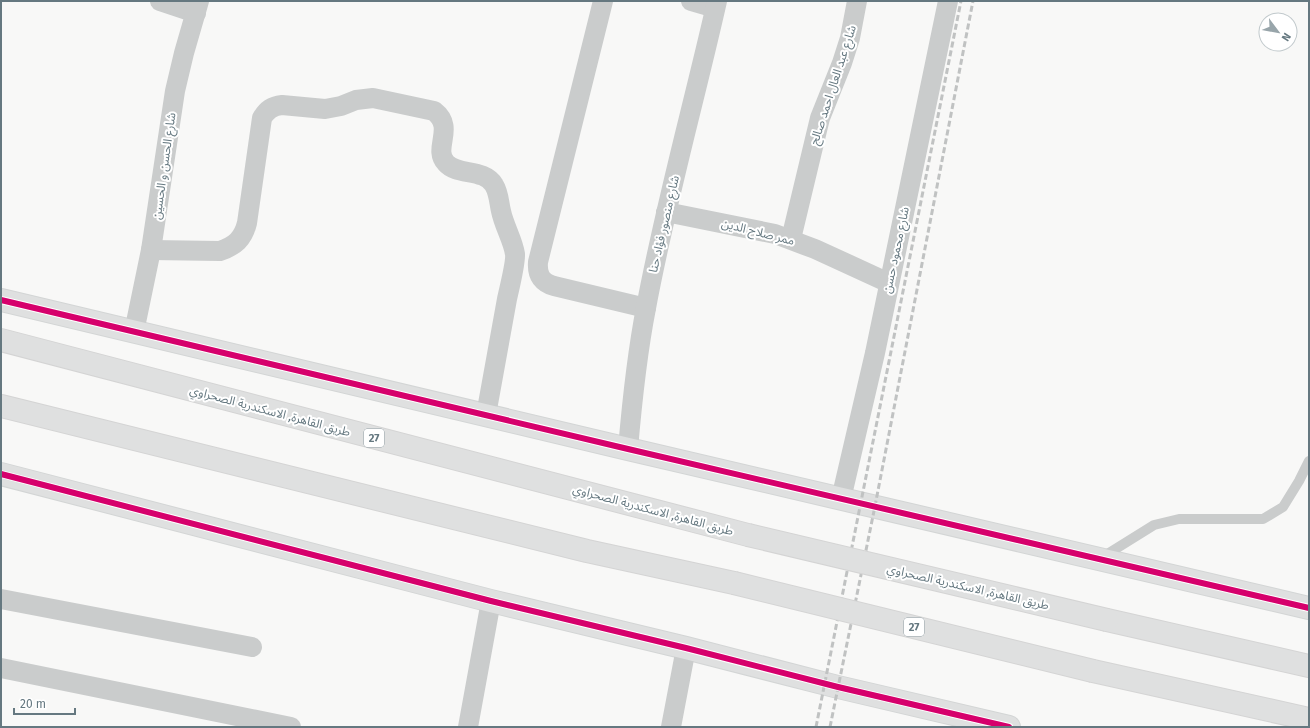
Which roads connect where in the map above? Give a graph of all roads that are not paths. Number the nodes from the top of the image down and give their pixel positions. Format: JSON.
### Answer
{"nodes":[{"id":1,"x":160,"y":1,"type":"edge"},
{"id":2,"x":603,"y":1,"type":"edge"},
{"id":3,"x":691,"y":1,"type":"edge"},
{"id":4,"x":857,"y":1,"type":"edge"},
{"id":5,"x":948,"y":1,"type":"edge"},
{"id":6,"x":716,"y":5,"type":"edge"},
{"id":7,"x":197,"y":7,"type":"edge"},
{"id":8,"x":666,"y":212,"type":"junction"},
{"id":9,"x":792,"y":239,"type":"junction"},
{"id":10,"x":151,"y":250,"type":"junction"},
{"id":11,"x":889,"y":283,"type":"junction"},
{"id":12,"x":1,"y":300,"type":"edge"},
{"id":13,"x":646,"y":308,"type":"junction"},
{"id":14,"x":134,"y":332,"type":"junction"},
{"id":15,"x":1,"y":340,"type":"edge"},
{"id":16,"x":1,"y":406,"type":"edge"},
{"id":17,"x":486,"y":416,"type":"junction"},
{"id":18,"x":628,"y":449,"type":"junction"},
{"id":19,"x":1309,"y":461,"type":"edge"},
{"id":20,"x":1,"y":474,"type":"edge"},
{"id":21,"x":841,"y":499,"type":"junction"},
{"id":22,"x":1099,"y":559,"type":"junction"},
{"id":23,"x":1,"y":599,"type":"edge"},
{"id":24,"x":491,"y":601,"type":"junction"},
{"id":25,"x":1309,"y":608,"type":"edge"},
{"id":26,"x":252,"y":647,"type":"dead end"},
{"id":27,"x":686,"y":648,"type":"junction"},
{"id":28,"x":1309,"y":666,"type":"edge"},
{"id":29,"x":1,"y":668,"type":"edge"},
{"id":30,"x":950,"y":714,"type":"junction"},
{"id":31,"x":1309,"y":719,"type":"edge"},
{"id":32,"x":291,"y":727,"type":"edge"},
{"id":33,"x":468,"y":727,"type":"edge"},
{"id":34,"x":671,"y":727,"type":"edge"},
{"id":35,"x":929,"y":727,"type":"edge"},
{"id":36,"x":1009,"y":727,"type":"edge"}],
"edges":[{"from":1,"to":7,"type":"street"},
{"from":2,"to":13,"type":"street"},
{"from":3,"to":6,"type":"street"},
{"from":4,"to":9,"type":"street","name":"شارع عبد العال احمد صالح"},
{"from":5,"to":11,"type":"street","name":"شارع محمود حسن"},
{"from":6,"to":8,"type":"street","name":"شارع منصور فؤاد حنا"},
{"from":7,"to":10,"type":"street","name":"شارع الحسن و الحسين"},
{"from":8,"to":9,"type":"street","name":"ممر صلاح الدين"},
{"from":8,"to":13,"type":"street","name":"شارع منصور فؤاد حنا"},
{"from":9,"to":11,"type":"street","name":"ممر صلاح الدين"},
{"from":10,"to":14,"type":"street","name":"شارع الحسن و الحسين"},
{"from":10,"to":17,"type":"street"},
{"from":11,"to":21,"type":"street","name":"شارع محمود حسن"},
{"from":12,"to":14,"type":"main road"},
{"from":13,"to":18,"type":"street","name":"شارع منصور فؤاد حنا"},
{"from":14,"to":17,"type":"main road"},
{"from":15,"to":28,"type":"main road","name":"طريق القاهرة, الاسكندرية الصحراوي","number":"27","bridge":true},
{"from":16,"to":31,"type":"main road","number":"27","bridge":true},
{"from":17,"to":18,"type":"main road"},
{"from":18,"to":21,"type":"main road"},
{"from":19,"to":22,"type":"lane"},
{"from":20,"to":24,"type":"main road"},
{"from":21,"to":22,"type":"main road"},
{"from":22,"to":25,"type":"main road"},
{"from":23,"to":26,"type":"street"},
{"from":24,"to":27,"type":"main road"},
{"from":24,"to":33,"type":"street"},
{"from":27,"to":30,"type":"main road"},
{"from":27,"to":34,"type":"street"},
{"from":29,"to":32,"type":"street"},
{"from":30,"to":35,"type":"main road"},
{"from":30,"to":36,"type":"main road"}]}
